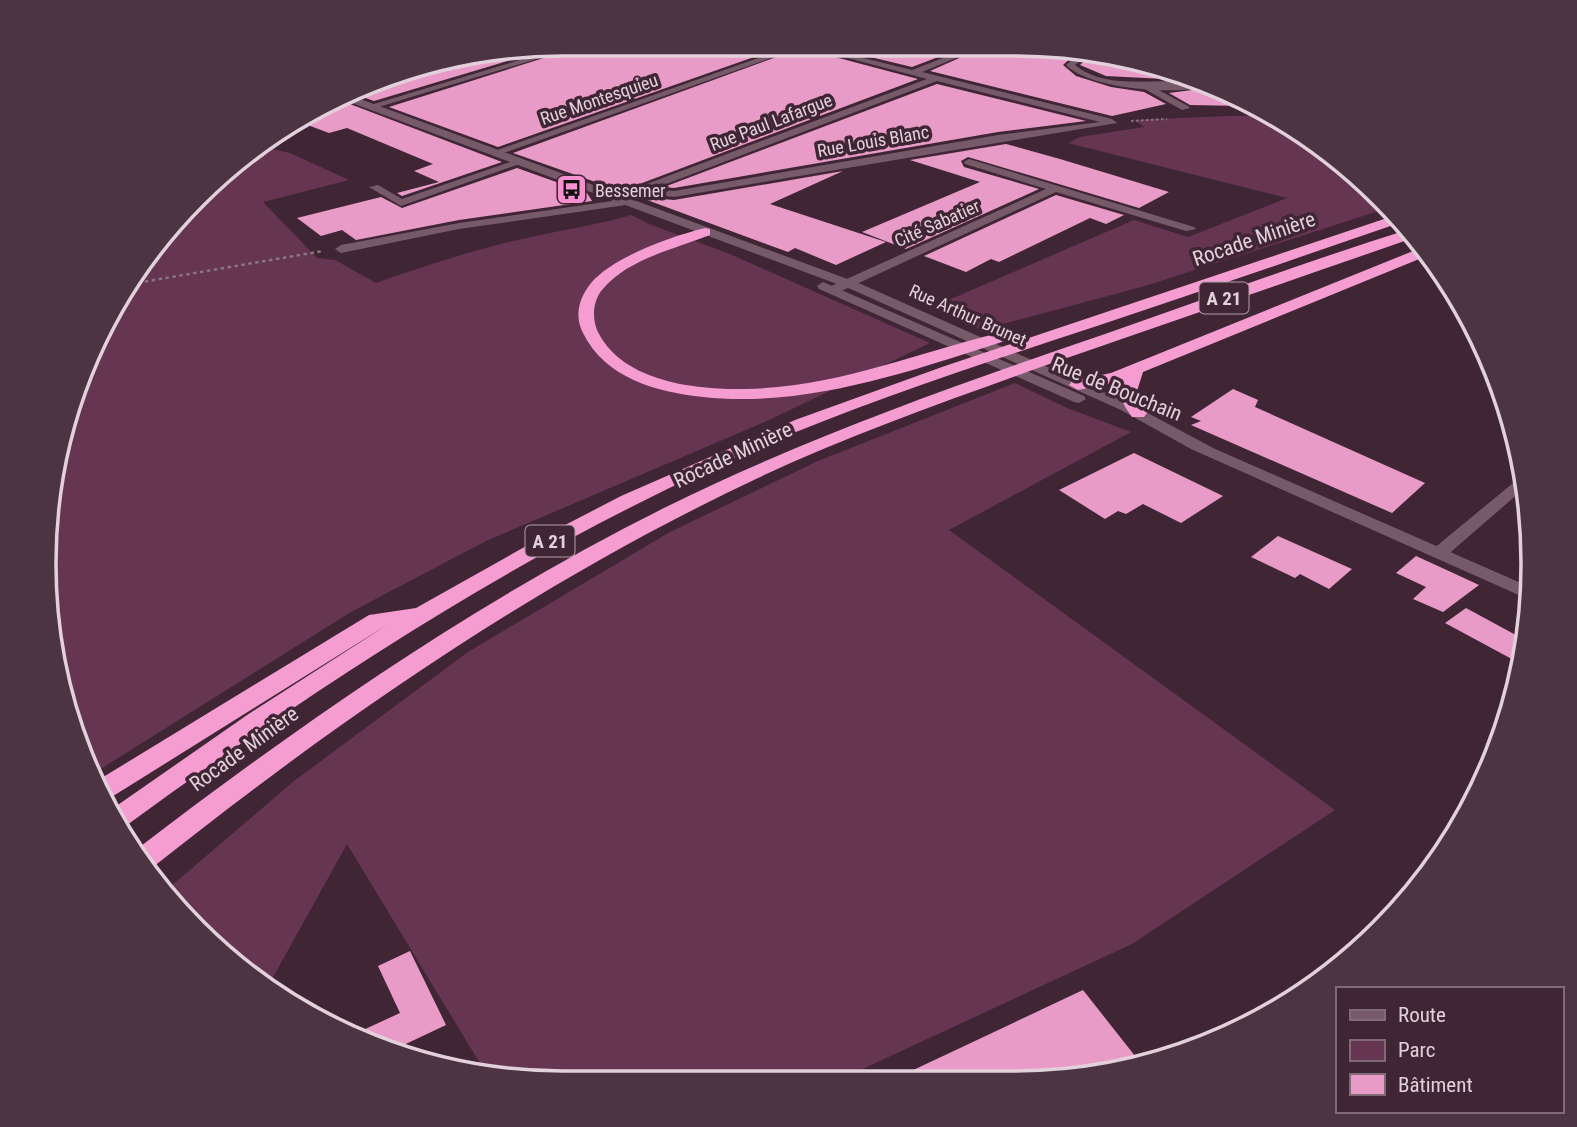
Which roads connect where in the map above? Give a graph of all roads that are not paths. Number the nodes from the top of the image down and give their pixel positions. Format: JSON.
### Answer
{"nodes":[{"id":1,"x":771,"y":56,"type":"edge"},
{"id":2,"x":847,"y":56,"type":"edge"},
{"id":3,"x":956,"y":56,"type":"edge"},
{"id":4,"x":539,"y":57,"type":"edge"},
{"id":5,"x":1077,"y":60,"type":"edge"},
{"id":6,"x":914,"y":72,"type":"junction"},
{"id":7,"x":937,"y":78,"type":"junction"},
{"id":8,"x":1144,"y":85,"type":"junction"},
{"id":9,"x":1184,"y":86,"type":"edge"},
{"id":10,"x":355,"y":101,"type":"edge"},
{"id":11,"x":369,"y":107,"type":"junction"},
{"id":12,"x":1185,"y":107,"type":"dead end"},
{"id":13,"x":494,"y":153,"type":"junction"},
{"id":14,"x":520,"y":162,"type":"junction"},
{"id":15,"x":969,"y":162,"type":"dead end"},
{"id":16,"x":374,"y":187,"type":"dead end"},
{"id":17,"x":1056,"y":188,"type":"junction"},
{"id":18,"x":642,"y":189,"type":"junction"},
{"id":19,"x":621,"y":201,"type":"junction"},
{"id":20,"x":1388,"y":222,"type":"edge"},
{"id":21,"x":1190,"y":229,"type":"dead end"},
{"id":22,"x":705,"y":232,"type":"junction"},
{"id":23,"x":1401,"y":237,"type":"edge"},
{"id":24,"x":341,"y":249,"type":"road end"},
{"id":25,"x":1416,"y":255,"type":"edge"},
{"id":26,"x":848,"y":283,"type":"junction"},
{"id":27,"x":833,"y":290,"type":"junction"},
{"id":28,"x":1095,"y":321,"type":"junction"},
{"id":29,"x":933,"y":335,"type":"joint"},
{"id":30,"x":1136,"y":369,"type":"junction"},
{"id":31,"x":1044,"y":379,"type":"junction"},
{"id":32,"x":1078,"y":385,"type":"junction"},
{"id":33,"x":1138,"y":413,"type":"junction"},
{"id":34,"x":1207,"y":450,"type":"junction"},
{"id":35,"x":1515,"y":487,"type":"edge"},
{"id":36,"x":1439,"y":553,"type":"junction"},
{"id":37,"x":1520,"y":590,"type":"edge"},
{"id":38,"x":425,"y":611,"type":"junction"},
{"id":39,"x":108,"y":787,"type":"edge"},
{"id":40,"x":123,"y":815,"type":"edge"},
{"id":41,"x":149,"y":855,"type":"edge"}],
"edges":[{"from":1,"to":13,"type":"street","name":"Rue Montesquieu"},
{"from":2,"to":6,"type":"street"},
{"from":3,"to":6,"type":"street"},
{"from":4,"to":11,"type":"street"},
{"from":5,"to":8,"type":"street"},
{"from":6,"to":7,"type":"street"},
{"from":7,"to":18,"type":"street","name":"Rue Paul Lafargue"},
{"from":7,"to":18,"type":"street","name":"Rue Louis Blanc"},
{"from":8,"to":9,"type":"street"},
{"from":8,"to":12,"type":"street"},
{"from":10,"to":11,"type":"street","name":"Rue Arthur Brunet"},
{"from":11,"to":13,"type":"street","name":"Rue Arthur Brunet"},
{"from":13,"to":14,"type":"street","name":"Rue Arthur Brunet"},
{"from":14,"to":16,"type":"street"},
{"from":14,"to":19,"type":"street","name":"Rue Arthur Brunet"},
{"from":15,"to":17,"type":"street","name":"Cité Sabatier"},
{"from":17,"to":21,"type":"street","name":"Cité Sabatier"},
{"from":17,"to":26,"type":"street","name":"Cité Sabatier"},
{"from":18,"to":19,"type":"street","name":"Rue Paul Lafargue"},
{"from":19,"to":22,"type":"street","name":"Rue Arthur Brunet"},
{"from":19,"to":24,"type":"street","name":"Rue Paul Lafargue"},
{"from":20,"to":28,"type":"highway","name":"Rocade Minière","number":"A 21"},
{"from":22,"to":26,"type":"street","name":"Rue Arthur Brunet"},
{"from":22,"to":27,"type":"street","name":"Rue Arthur Brunet"},
{"from":22,"to":28,"type":"highway"},
{"from":23,"to":41,"type":"highway","name":"Rocade Minière","number":"A 21"},
{"from":25,"to":30,"type":"highway"},
{"from":26,"to":27,"type":"street","name":"Cité Sabatier"},
{"from":26,"to":31,"type":"street","name":"Rue Arthur Brunet"},
{"from":27,"to":29,"type":"street","name":"Rue Arthur Brunet"},
{"from":28,"to":38,"type":"highway","name":"Rocade Minière","number":"A 21"},
{"from":29,"to":31,"type":"street","name":"Rue de Bouchain"},
{"from":30,"to":32,"type":"highway"},
{"from":30,"to":33,"type":"highway"},
{"from":31,"to":32,"type":"street","name":"Rue Arthur Brunet"},
{"from":31,"to":34,"type":"street","name":"Rue de Bouchain"},
{"from":32,"to":33,"type":"street","name":"Rue Arthur Brunet"},
{"from":33,"to":34,"type":"street","name":"Rue Arthur Brunet"},
{"from":34,"to":36,"type":"street"},
{"from":35,"to":36,"type":"street"},
{"from":36,"to":37,"type":"street"},
{"from":38,"to":39,"type":"highway"},
{"from":38,"to":40,"type":"highway","name":"Rocade Minière","number":"A 21"}]}
